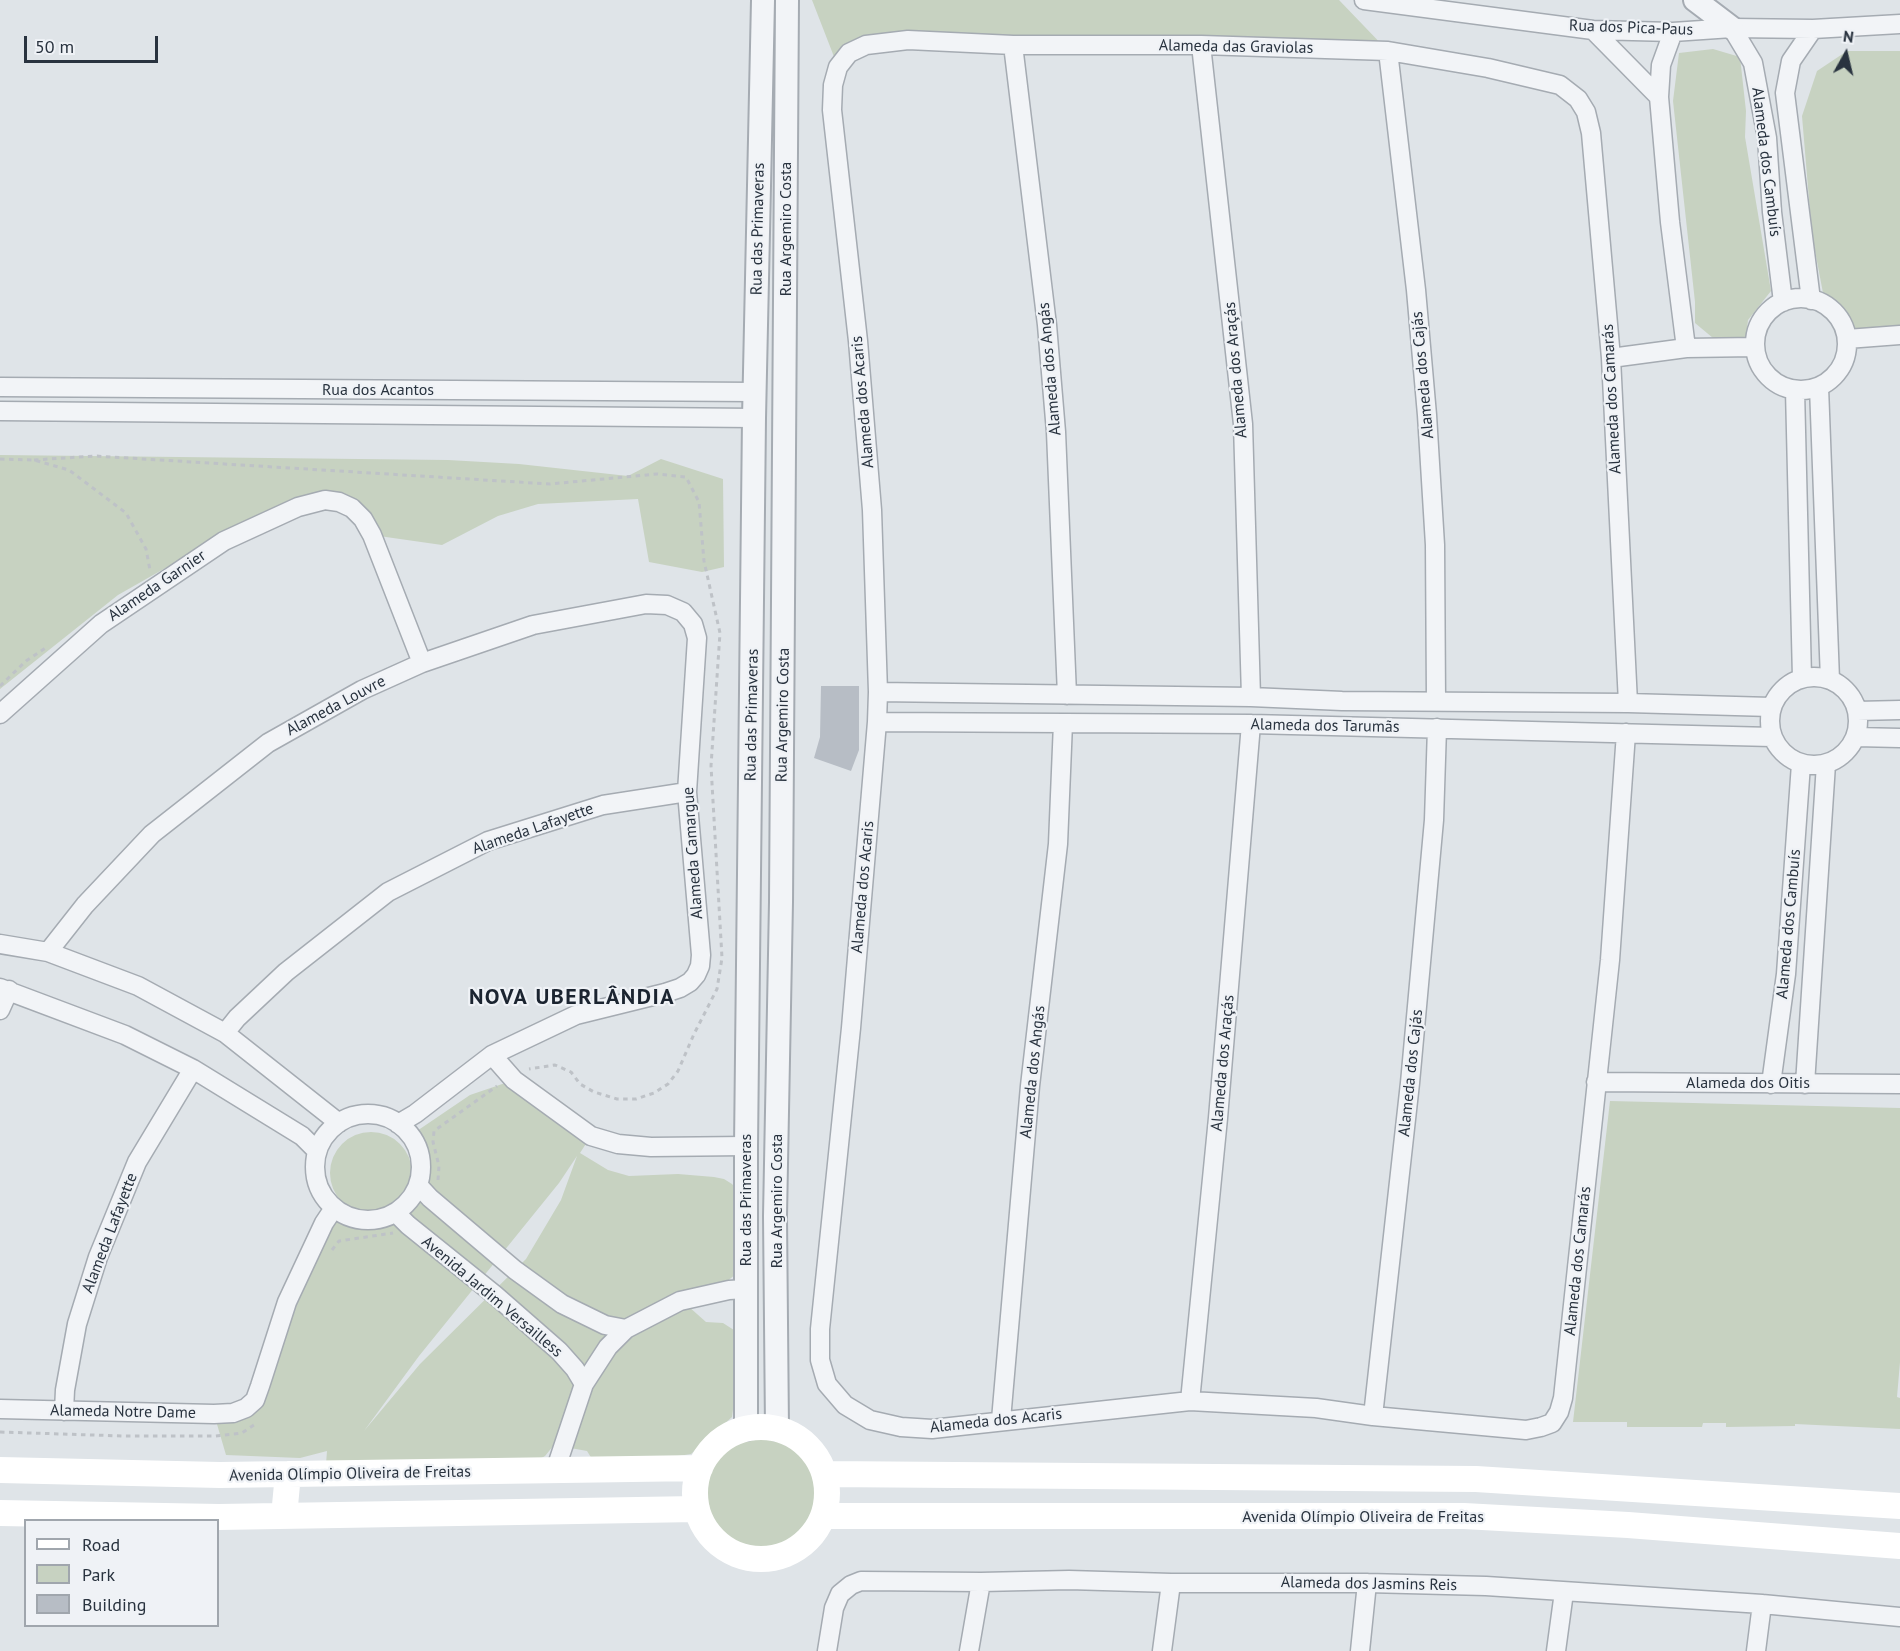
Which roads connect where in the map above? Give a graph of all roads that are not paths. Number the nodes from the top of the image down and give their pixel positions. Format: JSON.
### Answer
{"nodes":[{"id":1,"x":763,"y":0,"type":"edge"},
{"id":2,"x":787,"y":0,"type":"edge"},
{"id":3,"x":1364,"y":0,"type":"edge"},
{"id":4,"x":1695,"y":0,"type":"edge"},
{"id":5,"x":1900,"y":24,"type":"edge"},
{"id":6,"x":1732,"y":28,"type":"junction"},
{"id":7,"x":1813,"y":29,"type":"junction"},
{"id":8,"x":1593,"y":30,"type":"junction"},
{"id":9,"x":1673,"y":32,"type":"junction"},
{"id":10,"x":885,"y":42,"type":"joint"},
{"id":11,"x":1013,"y":45,"type":"junction"},
{"id":12,"x":1202,"y":45,"type":"junction"},
{"id":13,"x":1388,"y":51,"type":"junction"},
{"id":14,"x":1659,"y":97,"type":"junction"},
{"id":15,"x":1578,"y":99,"type":"joint"},
{"id":16,"x":1790,"y":136,"type":"junction"},
{"id":17,"x":1767,"y":138,"type":"junction"},
{"id":18,"x":1801,"y":223,"type":"junction"},
{"id":19,"x":1774,"y":226,"type":"junction"},
{"id":20,"x":1811,"y":300,"type":"junction"},
{"id":21,"x":1783,"y":302,"type":"junction"},
{"id":22,"x":1900,"y":335,"type":"edge"},
{"id":23,"x":1847,"y":339,"type":"junction"},
{"id":24,"x":1755,"y":347,"type":"junction"},
{"id":25,"x":1686,"y":348,"type":"junction"},
{"id":26,"x":1611,"y":358,"type":"junction"},
{"id":27,"x":0,"y":387,"type":"edge"},
{"id":28,"x":1820,"y":387,"type":"junction"},
{"id":29,"x":1795,"y":390,"type":"junction"},
{"id":30,"x":755,"y":392,"type":"junction"},
{"id":31,"x":0,"y":411,"type":"edge"},
{"id":32,"x":754,"y":418,"type":"junction"},
{"id":33,"x":693,"y":624,"type":"joint"},
{"id":34,"x":422,"y":663,"type":"junction"},
{"id":35,"x":1802,"y":678,"type":"junction"},
{"id":36,"x":1830,"y":680,"type":"junction"},
{"id":37,"x":878,"y":692,"type":"junction"},
{"id":38,"x":1067,"y":695,"type":"junction"},
{"id":39,"x":1154,"y":696,"type":"junction"},
{"id":40,"x":1251,"y":697,"type":"junction"},
{"id":41,"x":1436,"y":700,"type":"junction"},
{"id":42,"x":1342,"y":701,"type":"junction"},
{"id":43,"x":1532,"y":701,"type":"junction"},
{"id":44,"x":1628,"y":703,"type":"junction"},
{"id":45,"x":1771,"y":707,"type":"junction"},
{"id":46,"x":1900,"y":710,"type":"edge"},
{"id":47,"x":1857,"y":711,"type":"junction"},
{"id":48,"x":0,"y":714,"type":"edge"},
{"id":49,"x":877,"y":722,"type":"junction"},
{"id":50,"x":1063,"y":723,"type":"junction"},
{"id":51,"x":1154,"y":724,"type":"junction"},
{"id":52,"x":1251,"y":724,"type":"junction"},
{"id":53,"x":1342,"y":726,"type":"junction"},
{"id":54,"x":1437,"y":728,"type":"junction"},
{"id":55,"x":1531,"y":730,"type":"junction"},
{"id":56,"x":1626,"y":733,"type":"junction"},
{"id":57,"x":1772,"y":737,"type":"junction"},
{"id":58,"x":1856,"y":737,"type":"junction"},
{"id":59,"x":1900,"y":738,"type":"edge"},
{"id":60,"x":1801,"y":764,"type":"junction"},
{"id":61,"x":1826,"y":764,"type":"junction"},
{"id":62,"x":687,"y":792,"type":"junction"},
{"id":63,"x":749,"y":901,"type":"junction"},
{"id":64,"x":781,"y":902,"type":"junction"},
{"id":65,"x":0,"y":944,"type":"edge"},
{"id":66,"x":48,"y":952,"type":"junction"},
{"id":67,"x":4,"y":989,"type":"edge"},
{"id":68,"x":0,"y":1010,"type":"edge"},
{"id":69,"x":225,"y":1033,"type":"junction"},
{"id":70,"x":492,"y":1055,"type":"junction"},
{"id":71,"x":193,"y":1069,"type":"junction"},
{"id":72,"x":1596,"y":1082,"type":"junction"},
{"id":73,"x":1771,"y":1084,"type":"junction"},
{"id":74,"x":1805,"y":1084,"type":"junction"},
{"id":75,"x":1900,"y":1084,"type":"edge"},
{"id":76,"x":339,"y":1123,"type":"junction"},
{"id":77,"x":398,"y":1124,"type":"junction"},
{"id":78,"x":746,"y":1146,"type":"junction"},
{"id":79,"x":318,"y":1151,"type":"junction"},
{"id":80,"x":424,"y":1192,"type":"junction"},
{"id":81,"x":334,"y":1208,"type":"junction"},
{"id":82,"x":746,"y":1209,"type":"junction"},
{"id":83,"x":776,"y":1216,"type":"junction"},
{"id":84,"x":402,"y":1219,"type":"junction"},
{"id":85,"x":515,"y":1270,"type":"junction"},
{"id":86,"x":746,"y":1289,"type":"junction"},
{"id":87,"x":495,"y":1295,"type":"junction"},
{"id":88,"x":626,"y":1329,"type":"junction"},
{"id":89,"x":584,"y":1384,"type":"junction"},
{"id":90,"x":1190,"y":1401,"type":"junction"},
{"id":91,"x":0,"y":1409,"type":"edge"},
{"id":92,"x":64,"y":1411,"type":"junction"},
{"id":93,"x":1373,"y":1416,"type":"junction"},
{"id":94,"x":1001,"y":1420,"type":"junction"},
{"id":95,"x":746,"y":1429,"type":"junction"},
{"id":96,"x":777,"y":1429,"type":"junction"},
{"id":97,"x":700,"y":1468,"type":"junction"},
{"id":98,"x":0,"y":1470,"type":"edge"},
{"id":99,"x":555,"y":1471,"type":"junction"},
{"id":100,"x":288,"y":1474,"type":"junction"},
{"id":101,"x":825,"y":1474,"type":"junction"},
{"id":102,"x":1900,"y":1506,"type":"edge"},
{"id":103,"x":697,"y":1509,"type":"junction"},
{"id":104,"x":0,"y":1513,"type":"edge"},
{"id":105,"x":284,"y":1516,"type":"junction"},
{"id":106,"x":824,"y":1516,"type":"junction"},
{"id":107,"x":1900,"y":1546,"type":"edge"},
{"id":108,"x":981,"y":1582,"type":"junction"},
{"id":109,"x":1171,"y":1583,"type":"junction"},
{"id":110,"x":1367,"y":1583,"type":"junction"},
{"id":111,"x":1564,"y":1592,"type":"junction"},
{"id":112,"x":1762,"y":1604,"type":"junction"},
{"id":113,"x":1900,"y":1617,"type":"edge"},
{"id":114,"x":828,"y":1651,"type":"edge"},
{"id":115,"x":969,"y":1651,"type":"edge"},
{"id":116,"x":1162,"y":1651,"type":"edge"},
{"id":117,"x":1360,"y":1651,"type":"edge"},
{"id":118,"x":1556,"y":1651,"type":"edge"},
{"id":119,"x":1756,"y":1651,"type":"edge"}],
"edges":[{"from":1,"to":30,"type":"street","name":"Rua das Primaveras"},
{"from":2,"to":64,"type":"street","name":"Rua Argemiro Costa"},
{"from":3,"to":8,"type":"street","name":"Rua dos Pica-Paus"},
{"from":4,"to":6,"type":"street"},
{"from":5,"to":7,"type":"street","name":"Rua dos Pica-Paus"},
{"from":6,"to":7,"type":"street","name":"Rua dos Pica-Paus"},
{"from":6,"to":9,"type":"street","name":"Rua dos Pica-Paus"},
{"from":6,"to":17,"type":"street","name":"Alameda dos Cambuís"},
{"from":7,"to":16,"type":"street","name":"Alameda dos Cambuís"},
{"from":8,"to":9,"type":"street","name":"Rua dos Pica-Paus"},
{"from":8,"to":14,"type":"street"},
{"from":9,"to":14,"type":"street"},
{"from":10,"to":11,"type":"street","name":"Alameda das Graviolas"},
{"from":10,"to":37,"type":"street","name":"Alameda dos Acaris"},
{"from":11,"to":12,"type":"street","name":"Alameda das Graviolas"},
{"from":11,"to":38,"type":"street","name":"Alameda dos Angás"},
{"from":12,"to":13,"type":"street","name":"Alameda das Graviolas"},
{"from":12,"to":40,"type":"street","name":"Alameda dos Araçás"},
{"from":13,"to":15,"type":"street","name":"Alameda das Graviolas"},
{"from":13,"to":41,"type":"street","name":"Alameda dos Cajás"},
{"from":14,"to":25,"type":"street"},
{"from":15,"to":26,"type":"street","name":"Alameda dos Camarás"},
{"from":16,"to":17,"type":"street"},
{"from":16,"to":18,"type":"street","name":"Alameda dos Cambuís"},
{"from":17,"to":19,"type":"street","name":"Alameda dos Cambuís"},
{"from":18,"to":19,"type":"street"},
{"from":18,"to":20,"type":"street","name":"Alameda dos Cambuís"},
{"from":19,"to":21,"type":"street","name":"Alameda dos Cambuís"},
{"from":20,"to":21,"type":"street"},
{"from":20,"to":23,"type":"street"},
{"from":21,"to":24,"type":"street"},
{"from":22,"to":23,"type":"street"},
{"from":23,"to":28,"type":"street"},
{"from":24,"to":25,"type":"street"},
{"from":24,"to":29,"type":"street"},
{"from":25,"to":26,"type":"street"},
{"from":26,"to":44,"type":"street","name":"Alameda dos Camarás"},
{"from":27,"to":30,"type":"street","name":"Rua dos Acantos"},
{"from":28,"to":29,"type":"street"},
{"from":28,"to":36,"type":"street"},
{"from":29,"to":35,"type":"street"},
{"from":30,"to":32,"type":"street","name":"Rua das Primaveras"},
{"from":31,"to":32,"type":"street","name":"Rua dos Acantos"},
{"from":32,"to":63,"type":"street","name":"Rua das Primaveras"},
{"from":33,"to":34,"type":"street","name":"Alameda Louvre"},
{"from":33,"to":62,"type":"street","name":"Alameda Camargue"},
{"from":34,"to":48,"type":"street","name":"Alameda Garnier"},
{"from":34,"to":66,"type":"street","name":"Alameda Louvre"},
{"from":35,"to":36,"type":"street"},
{"from":35,"to":45,"type":"street"},
{"from":36,"to":47,"type":"street"},
{"from":37,"to":38,"type":"street","name":"Alameda dos Tarumãs"},
{"from":37,"to":49,"type":"street","name":"Alameda dos Acaris"},
{"from":38,"to":39,"type":"street","name":"Alameda dos Tarumãs"},
{"from":39,"to":40,"type":"street","name":"Alameda dos Tarumãs"},
{"from":39,"to":51,"type":"street"},
{"from":40,"to":42,"type":"street","name":"Alameda dos Tarumãs"},
{"from":41,"to":42,"type":"street","name":"Alameda dos Tarumãs"},
{"from":41,"to":43,"type":"street","name":"Alameda dos Tarumãs"},
{"from":42,"to":53,"type":"street"},
{"from":43,"to":44,"type":"street","name":"Alameda dos Tarumãs"},
{"from":43,"to":55,"type":"street"},
{"from":44,"to":45,"type":"street","name":"Alameda dos Tarumãs"},
{"from":45,"to":57,"type":"street"},
{"from":46,"to":47,"type":"street"},
{"from":47,"to":58,"type":"street"},
{"from":49,"to":50,"type":"street","name":"Alameda dos Tarumãs"},
{"from":49,"to":94,"type":"street","name":"Alameda dos Acaris"},
{"from":50,"to":51,"type":"street","name":"Alameda dos Tarumãs"},
{"from":50,"to":94,"type":"street","name":"Alameda dos Angás"},
{"from":51,"to":52,"type":"street","name":"Alameda dos Tarumãs"},
{"from":52,"to":53,"type":"street","name":"Alameda dos Tarumãs"},
{"from":52,"to":90,"type":"street","name":"Alameda dos Araçás"},
{"from":53,"to":54,"type":"street","name":"Alameda dos Tarumãs"},
{"from":54,"to":55,"type":"street","name":"Alameda dos Tarumãs"},
{"from":54,"to":93,"type":"street","name":"Alameda dos Cajás"},
{"from":55,"to":56,"type":"street","name":"Alameda dos Tarumãs"},
{"from":56,"to":57,"type":"street","name":"Alameda dos Tarumãs"},
{"from":56,"to":72,"type":"street","name":"Alameda dos Camarás"},
{"from":57,"to":60,"type":"street"},
{"from":58,"to":59,"type":"street"},
{"from":58,"to":61,"type":"street"},
{"from":60,"to":61,"type":"street"},
{"from":60,"to":73,"type":"street","name":"Alameda dos Cambuís"},
{"from":61,"to":74,"type":"street","name":"Alameda dos Cambuís"},
{"from":62,"to":69,"type":"street","name":"Alameda Lafayette"},
{"from":62,"to":70,"type":"street","name":"Alameda Camargue"},
{"from":63,"to":64,"type":"street"},
{"from":63,"to":78,"type":"street","name":"Rua das Primaveras"},
{"from":64,"to":83,"type":"street","name":"Rua Argemiro Costa"},
{"from":65,"to":66,"type":"street"},
{"from":66,"to":69,"type":"street"},
{"from":67,"to":68,"type":"street"},
{"from":67,"to":71,"type":"street"},
{"from":69,"to":76,"type":"street"},
{"from":70,"to":77,"type":"street"},
{"from":70,"to":78,"type":"street"},
{"from":71,"to":79,"type":"street"},
{"from":71,"to":92,"type":"street","name":"Alameda Lafayette"},
{"from":72,"to":73,"type":"street","name":"Alameda dos Oitis"},
{"from":72,"to":93,"type":"street","name":"Alameda dos Camarás"},
{"from":73,"to":74,"type":"street","name":"Alameda dos Oitis"},
{"from":74,"to":75,"type":"street","name":"Alameda dos Oitis"},
{"from":76,"to":77,"type":"street"},
{"from":76,"to":79,"type":"street"},
{"from":77,"to":80,"type":"street"},
{"from":78,"to":82,"type":"street","name":"Rua das Primaveras"},
{"from":79,"to":81,"type":"street"},
{"from":80,"to":84,"type":"street"},
{"from":80,"to":85,"type":"street"},
{"from":81,"to":84,"type":"street"},
{"from":81,"to":92,"type":"street","name":"Alameda Notre Dame"},
{"from":82,"to":83,"type":"street"},
{"from":82,"to":86,"type":"street","name":"Rua das Primaveras"},
{"from":83,"to":96,"type":"street","name":"Rua Argemiro Costa"},
{"from":84,"to":87,"type":"street","name":"Avenida Jardim Versailless"},
{"from":85,"to":87,"type":"street"},
{"from":85,"to":88,"type":"street"},
{"from":86,"to":88,"type":"street"},
{"from":86,"to":95,"type":"street","name":"Rua das Primaveras"},
{"from":87,"to":89,"type":"street","name":"Avenida Jardim Versailless"},
{"from":88,"to":89,"type":"street"},
{"from":89,"to":99,"type":"street"},
{"from":90,"to":93,"type":"street","name":"Alameda dos Camarás"},
{"from":90,"to":94,"type":"street","name":"Alameda dos Acaris"},
{"from":91,"to":92,"type":"street","name":"Alameda Notre Dame"},
{"from":95,"to":96,"type":"main road"},
{"from":95,"to":97,"type":"main road"},
{"from":96,"to":101,"type":"main road"},
{"from":97,"to":99,"type":"main road","name":"Avenida Olímpio Oliveira de Freitas"},
{"from":97,"to":103,"type":"main road"},
{"from":98,"to":100,"type":"main road","name":"Avenida Olímpio Oliveira de Freitas"},
{"from":99,"to":100,"type":"main road","name":"Avenida Olímpio Oliveira de Freitas"},
{"from":100,"to":105,"type":"main road"},
{"from":101,"to":102,"type":"main road"},
{"from":101,"to":106,"type":"main road"},
{"from":103,"to":105,"type":"main road"},
{"from":103,"to":106,"type":"main road"},
{"from":104,"to":105,"type":"main road"},
{"from":106,"to":107,"type":"main road","name":"Avenida Olímpio Oliveira de Freitas"},
{"from":108,"to":109,"type":"street","name":"Alameda dos Jasmins Reis"},
{"from":108,"to":114,"type":"street","name":"Alameda dos Jasmins Reis"},
{"from":108,"to":115,"type":"street"},
{"from":109,"to":110,"type":"street","name":"Alameda dos Jasmins Reis"},
{"from":109,"to":116,"type":"street"},
{"from":110,"to":111,"type":"street","name":"Alameda dos Jasmins Reis"},
{"from":110,"to":117,"type":"street"},
{"from":111,"to":112,"type":"street","name":"Alameda dos Jasmins Reis"},
{"from":111,"to":118,"type":"street"},
{"from":112,"to":113,"type":"street","name":"Alameda dos Jasmins Reis"},
{"from":112,"to":119,"type":"street"}]}
